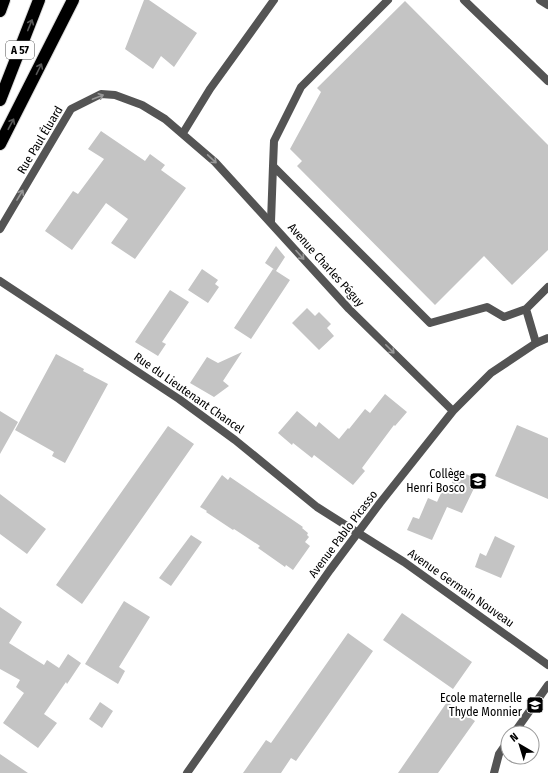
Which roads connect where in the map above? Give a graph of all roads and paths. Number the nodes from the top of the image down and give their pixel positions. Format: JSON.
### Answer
{"nodes":[{"id":1,"x":4,"y":0,"type":"edge"},
{"id":2,"x":38,"y":0,"type":"edge"},
{"id":3,"x":73,"y":0,"type":"edge"},
{"id":4,"x":274,"y":0,"type":"edge"},
{"id":5,"x":388,"y":0,"type":"edge"},
{"id":6,"x":464,"y":0,"type":"edge"},
{"id":7,"x":540,"y":0,"type":"edge"},
{"id":8,"x":548,"y":5,"type":"edge"},
{"id":9,"x":0,"y":11,"type":"edge"},
{"id":10,"x":548,"y":81,"type":"edge"},
{"id":11,"x":0,"y":100,"type":"edge"},
{"id":12,"x":183,"y":133,"type":"junction"},
{"id":13,"x":0,"y":144,"type":"edge"},
{"id":14,"x":273,"y":166,"type":"junction"},
{"id":15,"x":271,"y":222,"type":"junction"},
{"id":16,"x":0,"y":229,"type":"edge"},
{"id":17,"x":0,"y":281,"type":"edge"},
{"id":18,"x":548,"y":287,"type":"edge"},
{"id":19,"x":526,"y":309,"type":"junction"},
{"id":20,"x":548,"y":338,"type":"edge"},
{"id":21,"x":536,"y":343,"type":"junction"},
{"id":22,"x":453,"y":411,"type":"junction"},
{"id":23,"x":358,"y":534,"type":"junction"},
{"id":24,"x":548,"y":665,"type":"edge"},
{"id":25,"x":548,"y":685,"type":"edge"},
{"id":26,"x":520,"y":725,"type":"edge"},
{"id":27,"x":500,"y":753,"type":"edge"},
{"id":28,"x":187,"y":773,"type":"edge"},
{"id":29,"x":494,"y":773,"type":"edge"}],
"edges":[{"from":1,"to":9,"type":"highway"},
{"from":11,"to":2,"type":"highway","number":"A 57","one_way":true},
{"from":13,"to":3,"type":"highway","one_way":true},
{"from":4,"to":12,"type":"street"},
{"from":5,"to":14,"type":"street"},
{"from":6,"to":10,"type":"street"},
{"from":7,"to":8,"type":"street"},
{"from":12,"to":15,"type":"street","name":"Avenue Charles Péguy","one_way":true},
{"from":16,"to":12,"type":"street","name":"Rue Paul Éluard","one_way":true},
{"from":14,"to":15,"type":"street"},
{"from":14,"to":19,"type":"street"},
{"from":15,"to":22,"type":"street","name":"Avenue Charles Péguy","one_way":true},
{"from":17,"to":23,"type":"street","name":"Rue du Lieutenant Chancel"},
{"from":18,"to":19,"type":"street"},
{"from":19,"to":21,"type":"street"},
{"from":20,"to":21,"type":"street","name":"Avenue Pablo Picasso"},
{"from":21,"to":22,"type":"street","name":"Avenue Pablo Picasso"},
{"from":22,"to":23,"type":"street","name":"Avenue Pablo Picasso"},
{"from":23,"to":24,"type":"street","name":"Avenue Germain Nouveau"},
{"from":23,"to":28,"type":"street","name":"Avenue Pablo Picasso"},
{"from":25,"to":26,"type":"street"},
{"from":27,"to":29,"type":"street"}]}
